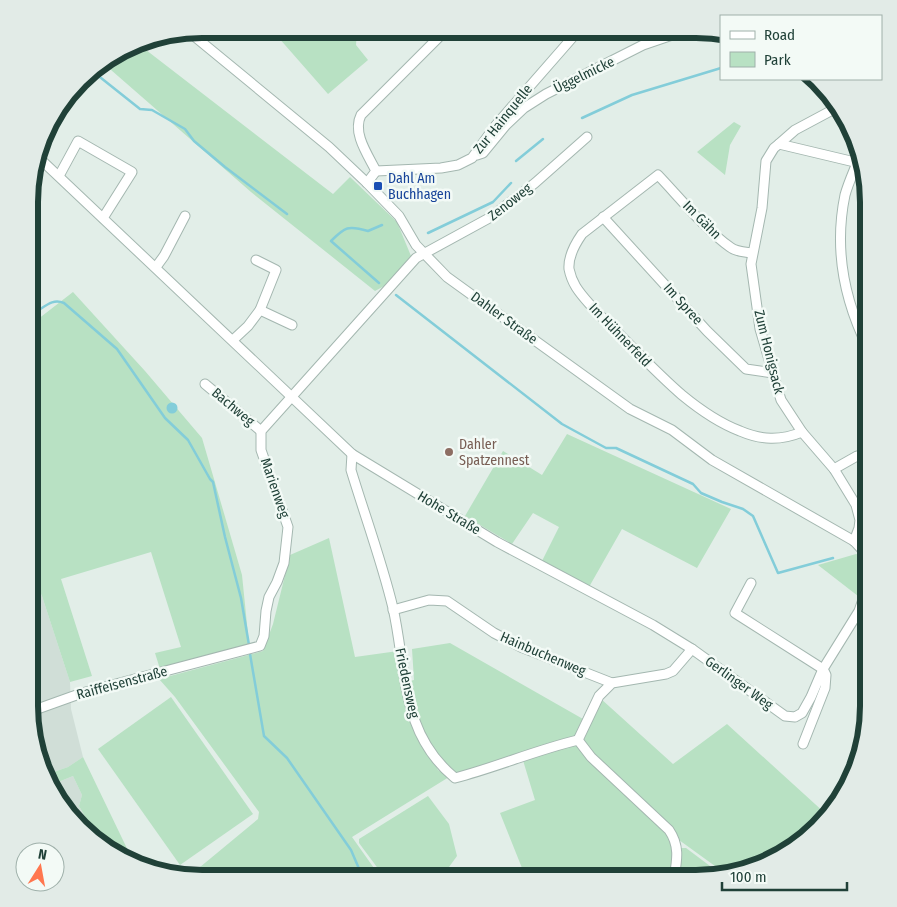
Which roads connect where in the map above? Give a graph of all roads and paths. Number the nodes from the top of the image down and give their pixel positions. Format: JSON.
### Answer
{"nodes":[{"id":1,"x":197,"y":38,"type":"edge"},
{"id":2,"x":439,"y":38,"type":"edge"},
{"id":3,"x":572,"y":38,"type":"edge"},
{"id":4,"x":664,"y":38,"type":"edge"},
{"id":5,"x":831,"y":111,"type":"edge"},
{"id":6,"x":587,"y":137,"type":"dead end"},
{"id":7,"x":779,"y":144,"type":"junction"},
{"id":8,"x":472,"y":158,"type":"junction"},
{"id":9,"x":43,"y":161,"type":"edge"},
{"id":10,"x":855,"y":162,"type":"edge"},
{"id":11,"x":376,"y":171,"type":"junction"},
{"id":12,"x":856,"y":171,"type":"edge"},
{"id":13,"x":658,"y":175,"type":"joint"},
{"id":14,"x":59,"y":176,"type":"junction"},
{"id":15,"x":367,"y":182,"type":"junction"},
{"id":16,"x":185,"y":216,"type":"dead end"},
{"id":17,"x":603,"y":217,"type":"junction"},
{"id":18,"x":103,"y":218,"type":"junction"},
{"id":19,"x":424,"y":253,"type":"junction"},
{"id":20,"x":752,"y":253,"type":"junction"},
{"id":21,"x":256,"y":260,"type":"dead end"},
{"id":22,"x":156,"y":267,"type":"junction"},
{"id":23,"x":260,"y":310,"type":"junction"},
{"id":24,"x":292,"y":325,"type":"dead end"},
{"id":25,"x":859,"y":325,"type":"edge"},
{"id":26,"x":233,"y":340,"type":"junction"},
{"id":27,"x":773,"y":374,"type":"junction"},
{"id":28,"x":205,"y":384,"type":"dead end"},
{"id":29,"x":291,"y":397,"type":"junction"},
{"id":30,"x":261,"y":431,"type":"junction"},
{"id":31,"x":802,"y":432,"type":"junction"},
{"id":32,"x":352,"y":454,"type":"junction"},
{"id":33,"x":859,"y":455,"type":"edge"},
{"id":34,"x":834,"y":469,"type":"junction"},
{"id":35,"x":859,"y":511,"type":"edge"},
{"id":36,"x":859,"y":528,"type":"edge"},
{"id":37,"x":854,"y":541,"type":"junction"},
{"id":38,"x":859,"y":542,"type":"edge"},
{"id":39,"x":859,"y":546,"type":"edge"},
{"id":40,"x":751,"y":583,"type":"dead end"},
{"id":41,"x":393,"y":610,"type":"junction"},
{"id":42,"x":859,"y":611,"type":"edge"},
{"id":43,"x":692,"y":649,"type":"junction"},
{"id":44,"x":216,"y":659,"type":"joint"},
{"id":45,"x":823,"y":669,"type":"junction"},
{"id":46,"x":612,"y":683,"type":"junction"},
{"id":47,"x":38,"y":709,"type":"edge"},
{"id":48,"x":578,"y":740,"type":"junction"},
{"id":49,"x":803,"y":744,"type":"dead end"},
{"id":50,"x":676,"y":869,"type":"edge"}],
"edges":[{"from":1,"to":15,"type":"street","name":"Dahler Straße"},
{"from":2,"to":11,"type":"street"},
{"from":3,"to":8,"type":"street","name":"Zur Hainquelle"},
{"from":4,"to":8,"type":"street","name":"Üggelmicke"},
{"from":5,"to":7,"type":"street","name":"Zum Honigsack"},
{"from":6,"to":19,"type":"street","name":"Zenoweg"},
{"from":7,"to":10,"type":"street"},
{"from":7,"to":20,"type":"street","name":"Zum Honigsack"},
{"from":8,"to":11,"type":"street","name":"Zur Hainquelle"},
{"from":9,"to":14,"type":"street","name":"Hohe Straße"},
{"from":11,"to":15,"type":"street"},
{"from":12,"to":25,"type":"street"},
{"from":13,"to":17,"type":"street","name":"Im Hühnerfeld"},
{"from":13,"to":20,"type":"street","name":"Im Gähn"},
{"from":14,"to":18,"type":"street","name":"Hohe Straße"},
{"from":14,"to":18,"type":"street"},
{"from":15,"to":19,"type":"street","name":"Dahler Straße"},
{"from":16,"to":22,"type":"street"},
{"from":17,"to":27,"type":"street","name":"Im Spree"},
{"from":17,"to":31,"type":"street","name":"Im Hühnerfeld"},
{"from":18,"to":22,"type":"street","name":"Hohe Straße"},
{"from":19,"to":29,"type":"street"},
{"from":19,"to":37,"type":"street","name":"Dahler Straße"},
{"from":20,"to":27,"type":"street","name":"Zum Honigsack"},
{"from":21,"to":23,"type":"street"},
{"from":22,"to":26,"type":"street","name":"Hohe Straße"},
{"from":23,"to":24,"type":"street"},
{"from":23,"to":26,"type":"street"},
{"from":26,"to":29,"type":"street","name":"Hohe Straße"},
{"from":27,"to":31,"type":"street","name":"Zum Honigsack"},
{"from":28,"to":30,"type":"street","name":"Bachweg"},
{"from":29,"to":30,"type":"street"},
{"from":29,"to":32,"type":"street","name":"Hohe Straße"},
{"from":30,"to":44,"type":"street","name":"Marienweg"},
{"from":31,"to":34,"type":"street","name":"Zum Honigsack"},
{"from":32,"to":41,"type":"street","name":"Friedensweg"},
{"from":32,"to":43,"type":"street","name":"Hohe Straße"},
{"from":33,"to":34,"type":"street"},
{"from":34,"to":35,"type":"street","name":"Zum Honigsack"},
{"from":36,"to":37,"type":"street","name":"Zum Honigsack"},
{"from":37,"to":38,"type":"street","name":"Dahler Straße"},
{"from":37,"to":39,"type":"street"},
{"from":40,"to":45,"type":"street"},
{"from":41,"to":46,"type":"street","name":"Hainbuchenweg"},
{"from":41,"to":48,"type":"street","name":"Friedensweg"},
{"from":42,"to":45,"type":"street","name":"Gerlinger Weg"},
{"from":43,"to":45,"type":"street","name":"Gerlinger Weg"},
{"from":43,"to":46,"type":"street","name":"Gerlinger Weg"},
{"from":44,"to":47,"type":"street","name":"Raiffeisenstraße"},
{"from":45,"to":49,"type":"street"},
{"from":46,"to":48,"type":"street"},
{"from":48,"to":50,"type":"street"}]}
